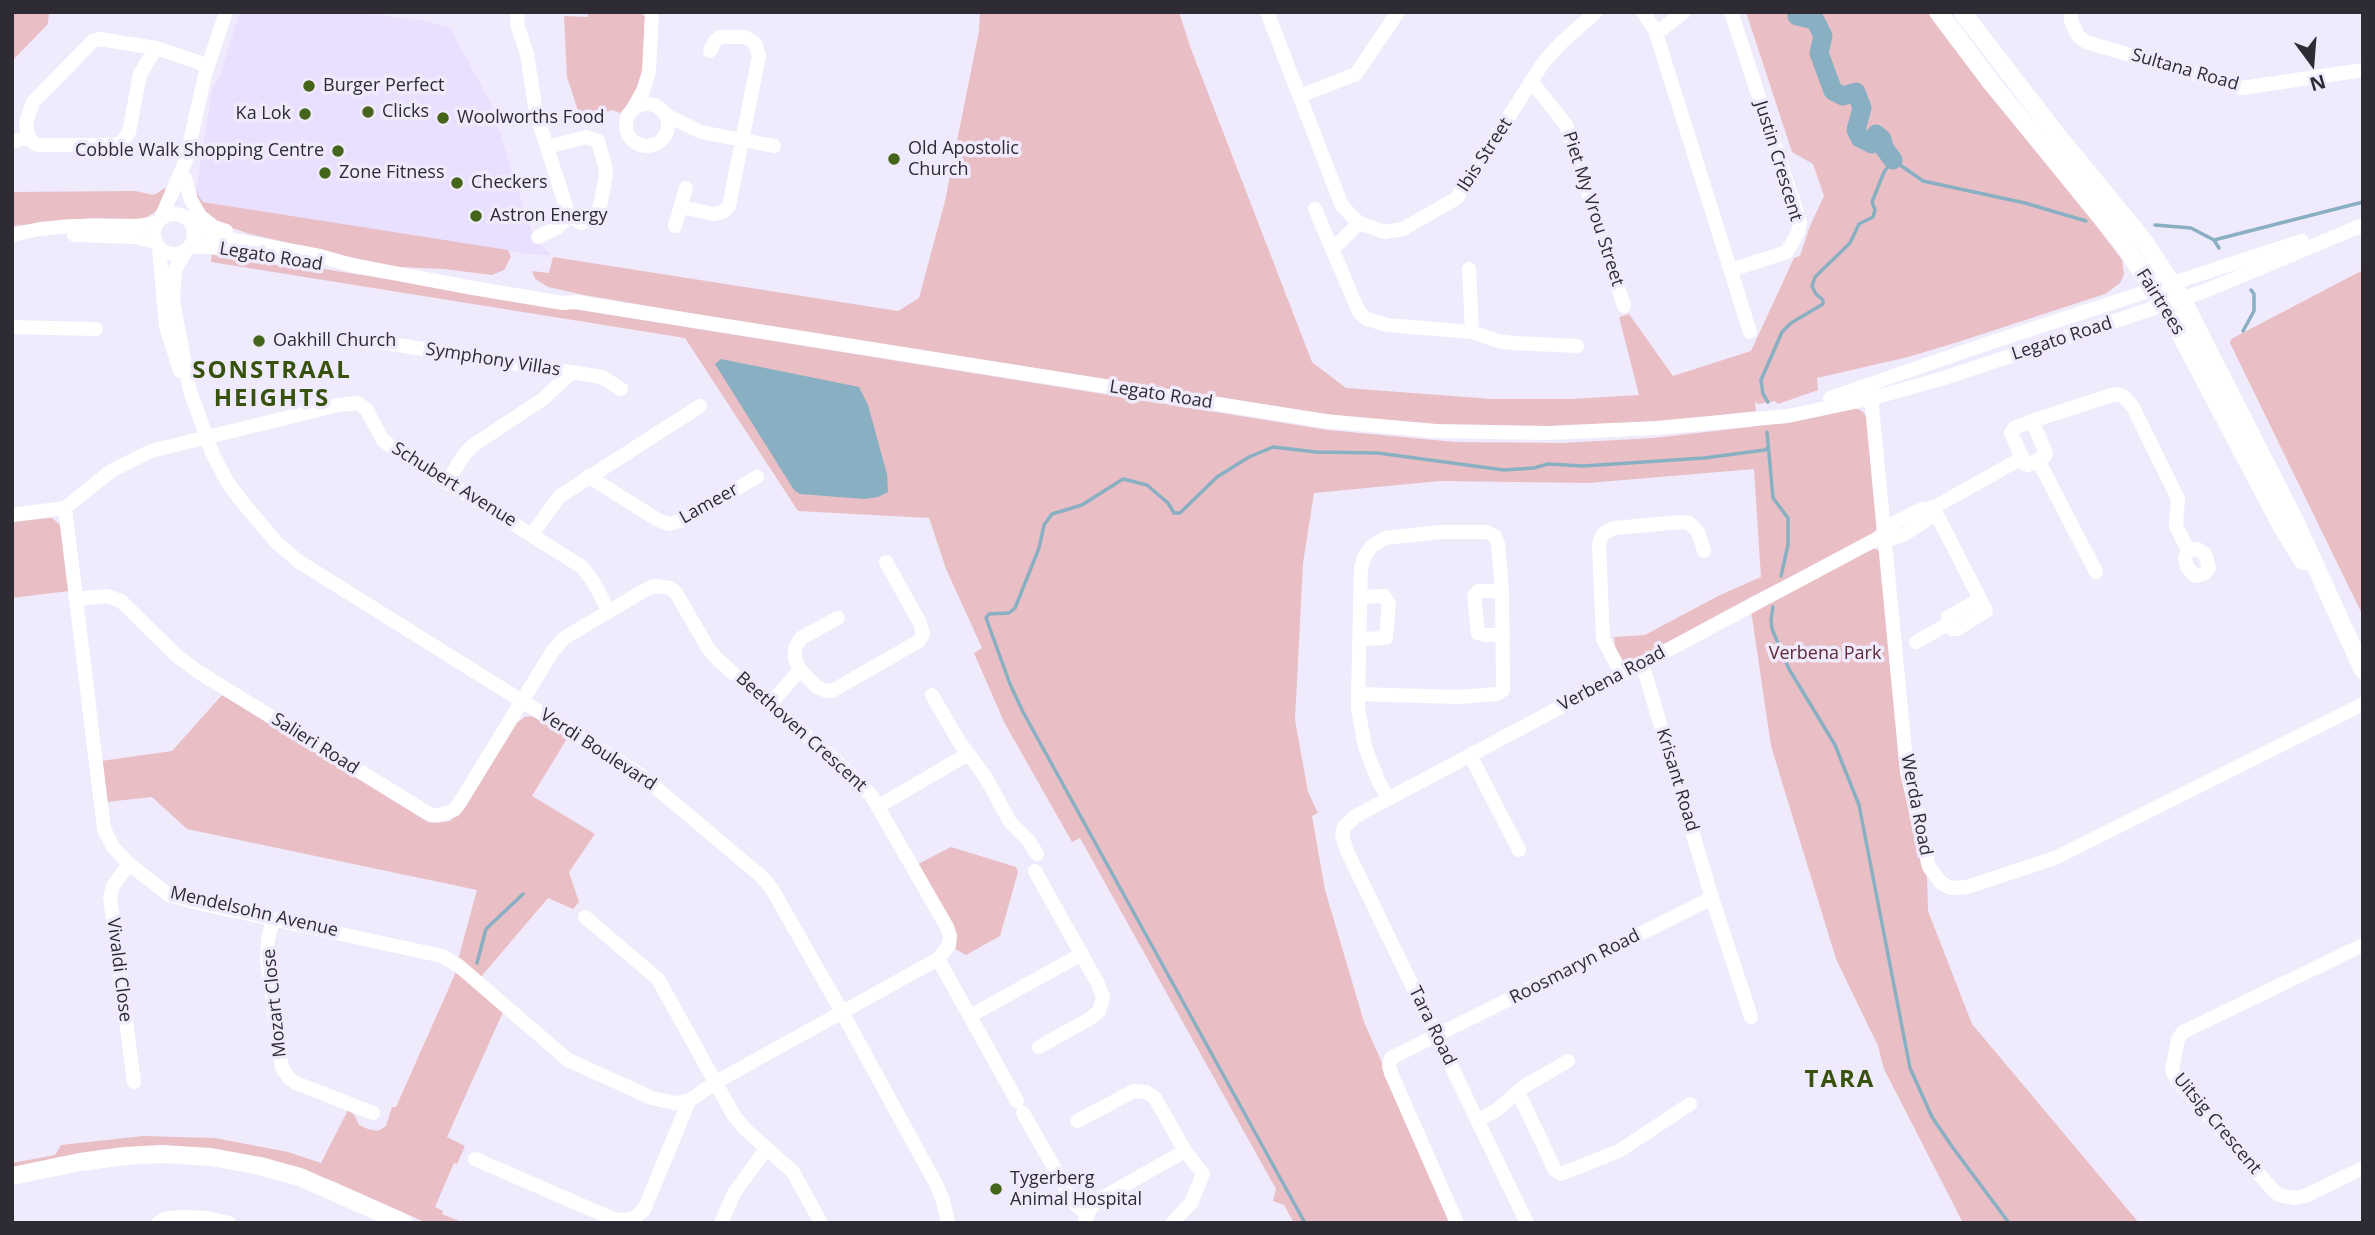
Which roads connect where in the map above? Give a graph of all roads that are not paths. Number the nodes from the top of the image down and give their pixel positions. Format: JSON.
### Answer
{"nodes":[{"id":1,"x":226,"y":12,"type":"edge"},
{"id":2,"x":518,"y":12,"type":"edge"},
{"id":3,"x":652,"y":12,"type":"edge"},
{"id":4,"x":1267,"y":12,"type":"edge"},
{"id":5,"x":1398,"y":12,"type":"edge"},
{"id":6,"x":1596,"y":12,"type":"edge"},
{"id":7,"x":1643,"y":12,"type":"edge"},
{"id":8,"x":1684,"y":12,"type":"edge"},
{"id":9,"x":1731,"y":12,"type":"edge"},
{"id":10,"x":1938,"y":12,"type":"edge"},
{"id":11,"x":1962,"y":12,"type":"edge"},
{"id":12,"x":2071,"y":12,"type":"edge"},
{"id":13,"x":1655,"y":30,"type":"junction"},
{"id":14,"x":156,"y":48,"type":"junction"},
{"id":15,"x":710,"y":51,"type":"dead end"},
{"id":16,"x":205,"y":62,"type":"junction"},
{"id":17,"x":2363,"y":70,"type":"edge"},
{"id":18,"x":649,"y":72,"type":"junction"},
{"id":19,"x":1532,"y":82,"type":"junction"},
{"id":20,"x":1300,"y":96,"type":"junction"},
{"id":21,"x":632,"y":110,"type":"junction"},
{"id":22,"x":662,"y":111,"type":"junction"},
{"id":23,"x":701,"y":132,"type":"junction"},
{"id":24,"x":28,"y":137,"type":"junction"},
{"id":25,"x":664,"y":138,"type":"junction"},
{"id":26,"x":741,"y":141,"type":"junction"},
{"id":27,"x":12,"y":142,"type":"edge"},
{"id":28,"x":774,"y":146,"type":"dead end"},
{"id":29,"x":547,"y":148,"type":"junction"},
{"id":30,"x":186,"y":160,"type":"junction"},
{"id":31,"x":185,"y":178,"type":"junction"},
{"id":32,"x":686,"y":188,"type":"dead end"},
{"id":33,"x":681,"y":207,"type":"junction"},
{"id":34,"x":1315,"y":209,"type":"dead end"},
{"id":35,"x":569,"y":216,"type":"junction"},
{"id":36,"x":159,"y":220,"type":"junction"},
{"id":37,"x":190,"y":223,"type":"junction"},
{"id":38,"x":1359,"y":223,"type":"junction"},
{"id":39,"x":2363,"y":224,"type":"edge"},
{"id":40,"x":675,"y":226,"type":"dead end"},
{"id":41,"x":13,"y":235,"type":"edge"},
{"id":42,"x":538,"y":237,"type":"dead end"},
{"id":43,"x":158,"y":245,"type":"junction"},
{"id":44,"x":271,"y":246,"type":"junction"},
{"id":45,"x":188,"y":249,"type":"junction"},
{"id":46,"x":1333,"y":249,"type":"junction"},
{"id":47,"x":351,"y":265,"type":"junction"},
{"id":48,"x":1469,"y":269,"type":"dead end"},
{"id":49,"x":1731,"y":270,"type":"junction"},
{"id":50,"x":2171,"y":283,"type":"junction"},
{"id":51,"x":2153,"y":289,"type":"junction"},
{"id":52,"x":2182,"y":299,"type":"junction"},
{"id":53,"x":2163,"y":305,"type":"junction"},
{"id":54,"x":1624,"y":306,"type":"dead end"},
{"id":55,"x":12,"y":327,"type":"edge"},
{"id":56,"x":96,"y":329,"type":"dead end"},
{"id":57,"x":1472,"y":332,"type":"junction"},
{"id":58,"x":1751,"y":332,"type":"dead end"},
{"id":59,"x":372,"y":341,"type":"dead end"},
{"id":60,"x":1577,"y":346,"type":"dead end"},
{"id":61,"x":572,"y":372,"type":"junction"},
{"id":62,"x":621,"y":389,"type":"dead end"},
{"id":63,"x":190,"y":391,"type":"junction"},
{"id":64,"x":1871,"y":392,"type":"junction"},
{"id":65,"x":700,"y":406,"type":"dead end"},
{"id":66,"x":2032,"y":422,"type":"junction"},
{"id":67,"x":205,"y":437,"type":"junction"},
{"id":68,"x":2022,"y":458,"type":"junction"},
{"id":69,"x":2038,"y":460,"type":"junction"},
{"id":70,"x":588,"y":476,"type":"junction"},
{"id":71,"x":757,"y":477,"type":"dead end"},
{"id":72,"x":446,"y":483,"type":"junction"},
{"id":73,"x":65,"y":508,"type":"junction"},
{"id":74,"x":1932,"y":508,"type":"junction"},
{"id":75,"x":12,"y":515,"type":"edge"},
{"id":76,"x":531,"y":534,"type":"junction"},
{"id":77,"x":1884,"y":535,"type":"junction"},
{"id":78,"x":2188,"y":550,"type":"dead end"},
{"id":79,"x":1704,"y":551,"type":"dead end"},
{"id":80,"x":886,"y":562,"type":"dead end"},
{"id":81,"x":2096,"y":572,"type":"dead end"},
{"id":82,"x":1502,"y":591,"type":"junction"},
{"id":83,"x":1360,"y":597,"type":"junction"},
{"id":84,"x":77,"y":599,"type":"junction"},
{"id":85,"x":608,"y":610,"type":"junction"},
{"id":86,"x":838,"y":618,"type":"dead end"},
{"id":87,"x":2339,"y":620,"type":"junction"},
{"id":88,"x":1503,"y":635,"type":"junction"},
{"id":89,"x":1359,"y":639,"type":"junction"},
{"id":90,"x":1916,"y":642,"type":"dead end"},
{"id":91,"x":1642,"y":663,"type":"junction"},
{"id":92,"x":800,"y":670,"type":"junction"},
{"id":93,"x":2363,"y":670,"type":"edge"},
{"id":94,"x":1622,"y":674,"type":"junction"},
{"id":95,"x":1358,"y":694,"type":"junction"},
{"id":96,"x":932,"y":695,"type":"dead end"},
{"id":97,"x":523,"y":702,"type":"junction"},
{"id":98,"x":770,"y":704,"type":"junction"},
{"id":99,"x":2363,"y":704,"type":"edge"},
{"id":100,"x":968,"y":754,"type":"junction"},
{"id":101,"x":1470,"y":755,"type":"junction"},
{"id":102,"x":1388,"y":799,"type":"junction"},
{"id":103,"x":879,"y":806,"type":"junction"},
{"id":104,"x":1344,"y":827,"type":"joint"},
{"id":105,"x":1520,"y":850,"type":"dead end"},
{"id":106,"x":1037,"y":854,"type":"dead end"},
{"id":107,"x":129,"y":864,"type":"junction"},
{"id":108,"x":1035,"y":871,"type":"dead end"},
{"id":109,"x":1712,"y":898,"type":"junction"},
{"id":110,"x":585,"y":917,"type":"dead end"},
{"id":111,"x":273,"y":918,"type":"junction"},
{"id":112,"x":2363,"y":945,"type":"edge"},
{"id":113,"x":1082,"y":954,"type":"junction"},
{"id":114,"x":938,"y":959,"type":"junction"},
{"id":115,"x":842,"y":1012,"type":"junction"},
{"id":116,"x":970,"y":1016,"type":"junction"},
{"id":117,"x":1751,"y":1017,"type":"dead end"},
{"id":118,"x":1437,"y":1035,"type":"junction"},
{"id":119,"x":1039,"y":1047,"type":"dead end"},
{"id":120,"x":1568,"y":1060,"type":"dead end"},
{"id":121,"x":134,"y":1082,"type":"dead end"},
{"id":122,"x":716,"y":1082,"type":"junction"},
{"id":123,"x":1518,"y":1092,"type":"junction"},
{"id":124,"x":689,"y":1101,"type":"junction"},
{"id":125,"x":665,"y":1102,"type":"junction"},
{"id":126,"x":1690,"y":1104,"type":"dead end"},
{"id":127,"x":373,"y":1113,"type":"dead end"},
{"id":128,"x":1478,"y":1120,"type":"junction"},
{"id":129,"x":1077,"y":1121,"type":"dead end"},
{"id":130,"x":678,"y":1128,"type":"junction"},
{"id":131,"x":766,"y":1149,"type":"junction"},
{"id":132,"x":1185,"y":1152,"type":"junction"},
{"id":133,"x":475,"y":1159,"type":"dead end"},
{"id":134,"x":2363,"y":1168,"type":"edge"},
{"id":135,"x":12,"y":1176,"type":"edge"},
{"id":136,"x":1086,"y":1219,"type":"edge"},
{"id":137,"x":158,"y":1223,"type":"edge"},
{"id":138,"x":229,"y":1223,"type":"edge"},
{"id":139,"x":404,"y":1223,"type":"edge"},
{"id":140,"x":721,"y":1223,"type":"edge"},
{"id":141,"x":821,"y":1223,"type":"edge"},
{"id":142,"x":948,"y":1223,"type":"edge"},
{"id":143,"x":1172,"y":1223,"type":"edge"},
{"id":144,"x":1457,"y":1223,"type":"edge"},
{"id":145,"x":1527,"y":1223,"type":"edge"}],
"edges":[{"from":1,"to":16,"type":"street"},
{"from":2,"to":29,"type":"street"},
{"from":3,"to":18,"type":"street"},
{"from":4,"to":20,"type":"street"},
{"from":5,"to":20,"type":"street"},
{"from":6,"to":19,"type":"street","name":"Ibis Street"},
{"from":7,"to":13,"type":"street"},
{"from":8,"to":13,"type":"street"},
{"from":9,"to":49,"type":"street","name":"Justin Crescent"},
{"from":10,"to":51,"type":"main road","name":"Fairtrees"},
{"from":11,"to":50,"type":"main road","name":"Fairtrees"},
{"from":12,"to":17,"type":"street","name":"Sultana Road"},
{"from":13,"to":49,"type":"street"},
{"from":14,"to":16,"type":"street"},
{"from":14,"to":24,"type":"street"},
{"from":14,"to":24,"type":"street"},
{"from":15,"to":26,"type":"street"},
{"from":16,"to":30,"type":"street"},
{"from":18,"to":21,"type":"street"},
{"from":18,"to":22,"type":"street"},
{"from":19,"to":38,"type":"street","name":"Ibis Street"},
{"from":19,"to":54,"type":"street","name":"Piet My Vrou Street"},
{"from":20,"to":38,"type":"street"},
{"from":21,"to":22,"type":"street"},
{"from":21,"to":25,"type":"street"},
{"from":22,"to":23,"type":"street"},
{"from":22,"to":25,"type":"street"},
{"from":23,"to":25,"type":"street"},
{"from":23,"to":26,"type":"street"},
{"from":24,"to":27,"type":"street"},
{"from":26,"to":28,"type":"street"},
{"from":26,"to":33,"type":"street"},
{"from":29,"to":35,"type":"street"},
{"from":29,"to":35,"type":"street"},
{"from":30,"to":31,"type":"street"},
{"from":30,"to":36,"type":"street"},
{"from":31,"to":37,"type":"street"},
{"from":31,"to":44,"type":"street"},
{"from":32,"to":33,"type":"street"},
{"from":33,"to":40,"type":"street"},
{"from":34,"to":46,"type":"street"},
{"from":35,"to":42,"type":"street"},
{"from":36,"to":37,"type":"street"},
{"from":36,"to":41,"type":"street"},
{"from":36,"to":43,"type":"street"},
{"from":37,"to":44,"type":"street","name":"Legato Road"},
{"from":37,"to":45,"type":"street"},
{"from":38,"to":46,"type":"street"},
{"from":39,"to":50,"type":"street","name":"Legato Road"},
{"from":39,"to":52,"type":"street","name":"Legato Road"},
{"from":41,"to":43,"type":"street"},
{"from":43,"to":45,"type":"street"},
{"from":43,"to":63,"type":"street","name":"Verdi Boulevard"},
{"from":44,"to":47,"type":"street","name":"Legato Road"},
{"from":45,"to":47,"type":"street","name":"Legato Road"},
{"from":45,"to":63,"type":"street","name":"Verdi Boulevard"},
{"from":46,"to":57,"type":"street"},
{"from":47,"to":64,"type":"street","name":"Legato Road"},
{"from":48,"to":57,"type":"street"},
{"from":49,"to":58,"type":"street"},
{"from":50,"to":51,"type":"street","name":"Legato Road"},
{"from":50,"to":52,"type":"main road","name":"Fairtrees"},
{"from":51,"to":53,"type":"main road","name":"Fairtrees"},
{"from":51,"to":64,"type":"street","name":"Legato Road"},
{"from":52,"to":53,"type":"street","name":"Legato Road"},
{"from":52,"to":87,"type":"main road","name":"Fairtrees"},
{"from":53,"to":64,"type":"street","name":"Legato Road"},
{"from":53,"to":87,"type":"main road","name":"Fairtrees"},
{"from":55,"to":56,"type":"street"},
{"from":57,"to":60,"type":"street"},
{"from":59,"to":61,"type":"street","name":"Symphony Villas"},
{"from":61,"to":62,"type":"street","name":"Symphony Villas"},
{"from":61,"to":72,"type":"street","name":"Symphony Villas"},
{"from":63,"to":67,"type":"street","name":"Verdi Boulevard"},
{"from":64,"to":77,"type":"street","name":"Werda Road"},
{"from":65,"to":70,"type":"street"},
{"from":66,"to":68,"type":"street"},
{"from":66,"to":69,"type":"street"},
{"from":66,"to":78,"type":"street"},
{"from":67,"to":72,"type":"street","name":"Schubert Avenue"},
{"from":67,"to":73,"type":"street"},
{"from":67,"to":97,"type":"street","name":"Verdi Boulevard"},
{"from":68,"to":69,"type":"street"},
{"from":68,"to":74,"type":"street","name":"Verbena Road"},
{"from":69,"to":81,"type":"street"},
{"from":70,"to":71,"type":"street","name":"Lameer"},
{"from":70,"to":76,"type":"street"},
{"from":72,"to":76,"type":"street","name":"Schubert Avenue"},
{"from":73,"to":75,"type":"street"},
{"from":73,"to":84,"type":"street","name":"Mendelsohn Avenue"},
{"from":74,"to":77,"type":"street","name":"Verbena Road"},
{"from":74,"to":90,"type":"street"},
{"from":76,"to":85,"type":"street","name":"Schubert Avenue"},
{"from":77,"to":91,"type":"street","name":"Verbena Road"},
{"from":77,"to":99,"type":"street","name":"Werda Road"},
{"from":79,"to":94,"type":"street"},
{"from":80,"to":92,"type":"street"},
{"from":82,"to":83,"type":"street"},
{"from":82,"to":88,"type":"street"},
{"from":82,"to":88,"type":"street"},
{"from":83,"to":89,"type":"street"},
{"from":83,"to":89,"type":"street"},
{"from":84,"to":97,"type":"street","name":"Salieri Road"},
{"from":84,"to":107,"type":"street","name":"Mendelsohn Avenue"},
{"from":85,"to":97,"type":"street","name":"Beethoven Crescent"},
{"from":85,"to":98,"type":"street","name":"Beethoven Crescent"},
{"from":86,"to":92,"type":"street"},
{"from":87,"to":93,"type":"main road","name":"Fairtrees"},
{"from":88,"to":95,"type":"street"},
{"from":89,"to":95,"type":"street"},
{"from":91,"to":94,"type":"street","name":"Verbena Road"},
{"from":91,"to":109,"type":"street","name":"Krisant Road"},
{"from":92,"to":98,"type":"street"},
{"from":94,"to":101,"type":"street","name":"Verbena Road"},
{"from":95,"to":102,"type":"street"},
{"from":96,"to":100,"type":"street"},
{"from":97,"to":115,"type":"street","name":"Verdi Boulevard"},
{"from":98,"to":103,"type":"street","name":"Beethoven Crescent"},
{"from":100,"to":103,"type":"street"},
{"from":100,"to":106,"type":"street"},
{"from":101,"to":102,"type":"street","name":"Verbena Road"},
{"from":101,"to":105,"type":"street"},
{"from":102,"to":104,"type":"street","name":"Verbena Road"},
{"from":103,"to":114,"type":"street","name":"Beethoven Crescent"},
{"from":104,"to":118,"type":"street","name":"Tara Road"},
{"from":107,"to":111,"type":"street","name":"Mendelsohn Avenue"},
{"from":107,"to":121,"type":"street","name":"Vivaldi Close"},
{"from":108,"to":113,"type":"street"},
{"from":109,"to":117,"type":"street","name":"Krisant Road"},
{"from":109,"to":118,"type":"street","name":"Roosmaryn Road"},
{"from":110,"to":122,"type":"street"},
{"from":111,"to":125,"type":"street","name":"Mendelsohn Avenue"},
{"from":111,"to":127,"type":"street","name":"Mozart Close"},
{"from":112,"to":134,"type":"street","name":"Uitsig Crescent"},
{"from":113,"to":116,"type":"street"},
{"from":113,"to":119,"type":"street"},
{"from":114,"to":115,"type":"street"},
{"from":114,"to":116,"type":"street"},
{"from":115,"to":122,"type":"street"},
{"from":115,"to":142,"type":"street","name":"Verdi Boulevard"},
{"from":116,"to":136,"type":"street"},
{"from":118,"to":128,"type":"street","name":"Tara Road"},
{"from":118,"to":144,"type":"street","name":"Roosmaryn Road"},
{"from":120,"to":123,"type":"street"},
{"from":122,"to":124,"type":"street"},
{"from":122,"to":131,"type":"street"},
{"from":123,"to":126,"type":"street"},
{"from":123,"to":128,"type":"street"},
{"from":124,"to":125,"type":"street","name":"Mendelsohn Avenue"},
{"from":124,"to":130,"type":"street"},
{"from":125,"to":130,"type":"street"},
{"from":128,"to":145,"type":"street","name":"Tara Road"},
{"from":129,"to":132,"type":"street"},
{"from":130,"to":133,"type":"street"},
{"from":131,"to":140,"type":"street"},
{"from":131,"to":141,"type":"street"},
{"from":132,"to":136,"type":"street"},
{"from":132,"to":143,"type":"street"},
{"from":135,"to":139,"type":"main road"},
{"from":137,"to":138,"type":"street"}]}
